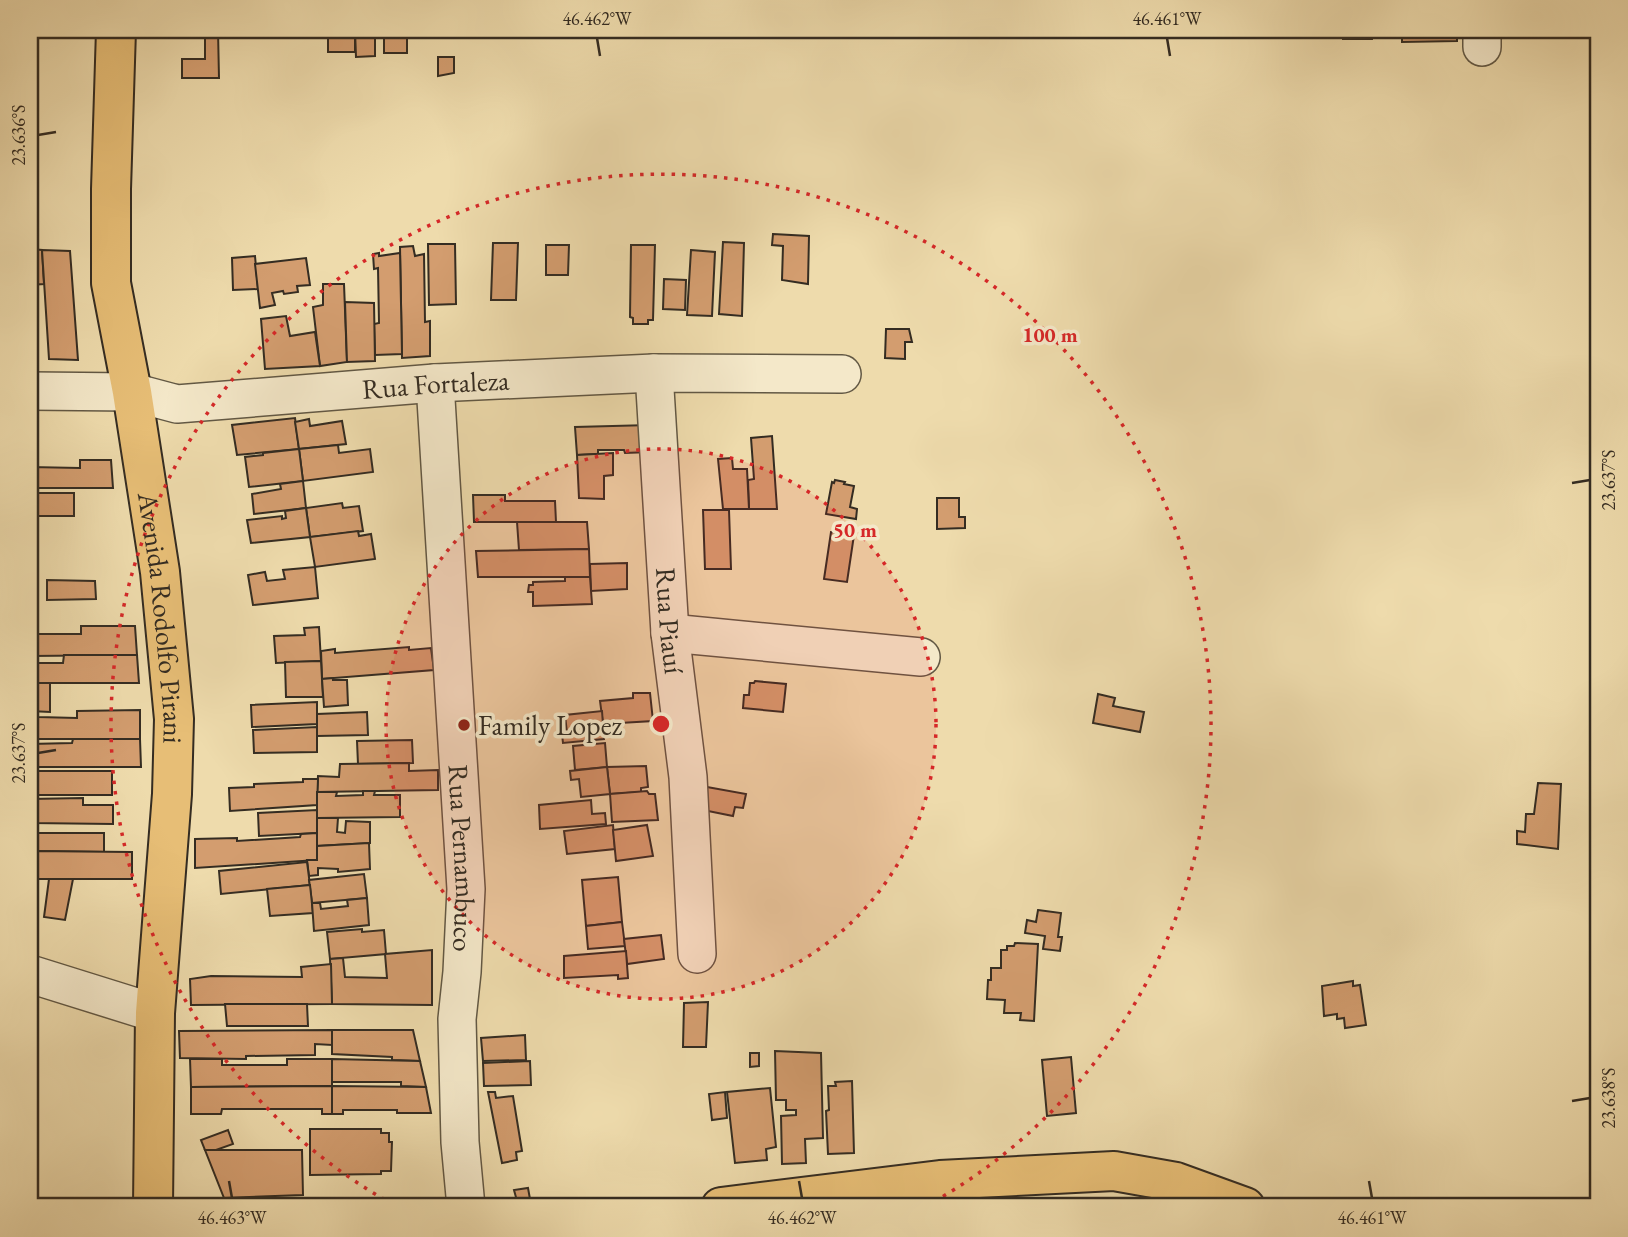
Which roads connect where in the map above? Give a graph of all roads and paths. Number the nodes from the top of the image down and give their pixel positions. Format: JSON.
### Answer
{"nodes":[{"id":1,"x":116,"y":30,"type":"edge"},
{"id":2,"x":654,"y":373,"type":"junction"},
{"id":3,"x":842,"y":374,"type":"dead end"},
{"id":4,"x":435,"y":383,"type":"junction"},
{"id":5,"x":30,"y":391,"type":"edge"},
{"id":6,"x":132,"y":392,"type":"junction"},
{"id":7,"x":670,"y":633,"type":"junction"},
{"id":8,"x":921,"y":657,"type":"dead end"},
{"id":9,"x":697,"y":954,"type":"dead end"},
{"id":10,"x":30,"y":974,"type":"edge"},
{"id":11,"x":155,"y":1013,"type":"junction"},
{"id":12,"x":153,"y":1207,"type":"edge"},
{"id":13,"x":466,"y":1207,"type":"edge"},
{"id":14,"x":721,"y":1207,"type":"edge"},
{"id":15,"x":1245,"y":1207,"type":"edge"}],
"edges":[{"from":1,"to":6,"type":"main road","name":"Avenida Rodolfo Pirani"},
{"from":2,"to":3,"type":"street","name":"Rua Fortaleza"},
{"from":2,"to":4,"type":"street","name":"Rua Fortaleza"},
{"from":2,"to":7,"type":"street","name":"Rua Piauí"},
{"from":4,"to":6,"type":"street","name":"Rua Fortaleza"},
{"from":4,"to":13,"type":"street","name":"Rua Pernambuco"},
{"from":5,"to":6,"type":"street","name":"Rua Fortaleza"},
{"from":6,"to":11,"type":"main road","name":"Avenida Rodolfo Pirani"},
{"from":7,"to":8,"type":"street"},
{"from":7,"to":9,"type":"street","name":"Rua Piauí"},
{"from":10,"to":11,"type":"street"},
{"from":11,"to":12,"type":"main road","name":"Avenida Rodolfo Pirani"},
{"from":14,"to":15,"type":"main road"}]}
